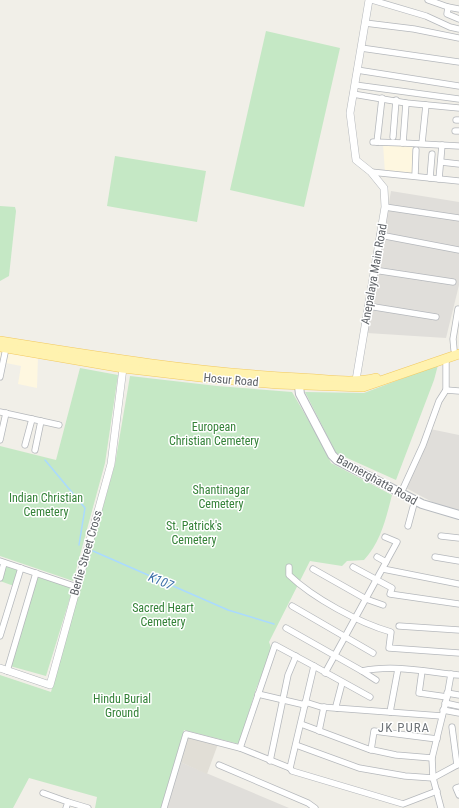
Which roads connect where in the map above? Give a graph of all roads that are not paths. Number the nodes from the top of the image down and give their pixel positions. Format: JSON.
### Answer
{"nodes":[{"id":1,"x":371,"y":0,"type":"edge"},
{"id":2,"x":428,"y":0,"type":"edge"},
{"id":3,"x":448,"y":7,"type":"junction"},
{"id":4,"x":459,"y":9,"type":"edge"},
{"id":5,"x":459,"y":19,"type":"edge"},
{"id":6,"x":365,"y":23,"type":"junction"},
{"id":7,"x":459,"y":29,"type":"edge"},
{"id":8,"x":459,"y":38,"type":"edge"},
{"id":9,"x":360,"y":48,"type":"junction"},
{"id":10,"x":459,"y":62,"type":"edge"},
{"id":11,"x":357,"y":70,"type":"junction"},
{"id":12,"x":355,"y":85,"type":"junction"},
{"id":13,"x":459,"y":86,"type":"edge"},
{"id":14,"x":353,"y":94,"type":"junction"},
{"id":15,"x":382,"y":98,"type":"junction"},
{"id":16,"x":459,"y":99,"type":"edge"},
{"id":17,"x":396,"y":100,"type":"junction"},
{"id":18,"x":406,"y":103,"type":"junction"},
{"id":19,"x":426,"y":105,"type":"junction"},
{"id":20,"x":459,"y":108,"type":"edge"},
{"id":21,"x":392,"y":137,"type":"dead end"},
{"id":22,"x":404,"y":143,"type":"junction"},
{"id":23,"x":422,"y":143,"type":"junction"},
{"id":24,"x":442,"y":145,"type":"junction"},
{"id":25,"x":459,"y":146,"type":"edge"},
{"id":26,"x":416,"y":150,"type":"dead end"},
{"id":27,"x":432,"y":154,"type":"dead end"},
{"id":28,"x":441,"y":162,"type":"junction"},
{"id":29,"x":459,"y":164,"type":"edge"},
{"id":30,"x":371,"y":172,"type":"junction"},
{"id":31,"x":415,"y":176,"type":"junction"},
{"id":32,"x":430,"y":178,"type":"junction"},
{"id":33,"x":439,"y":179,"type":"junction"},
{"id":34,"x":459,"y":181,"type":"edge"},
{"id":35,"x":385,"y":207,"type":"junction"},
{"id":36,"x":459,"y":218,"type":"edge"},
{"id":37,"x":380,"y":235,"type":"junction"},
{"id":38,"x":459,"y":250,"type":"edge"},
{"id":39,"x":374,"y":270,"type":"junction"},
{"id":40,"x":453,"y":282,"type":"dead end"},
{"id":41,"x":368,"y":306,"type":"junction"},
{"id":42,"x":458,"y":309,"type":"dead end"},
{"id":43,"x":436,"y":317,"type":"dead end"},
{"id":44,"x":2,"y":346,"type":"edge"},
{"id":45,"x":457,"y":351,"type":"edge"},
{"id":46,"x":446,"y":358,"type":"junction"},
{"id":47,"x":123,"y":368,"type":"junction"},
{"id":48,"x":0,"y":377,"type":"edge"},
{"id":49,"x":356,"y":380,"type":"junction"},
{"id":50,"x":298,"y":381,"type":"junction"},
{"id":51,"x":446,"y":390,"type":"junction"},
{"id":52,"x":459,"y":391,"type":"edge"},
{"id":53,"x":3,"y":412,"type":"edge"},
{"id":54,"x":32,"y":418,"type":"junction"},
{"id":55,"x":41,"y":421,"type":"junction"},
{"id":56,"x":59,"y":424,"type":"dead end"},
{"id":57,"x":0,"y":440,"type":"edge"},
{"id":58,"x":25,"y":445,"type":"dead end"},
{"id":59,"x":35,"y":450,"type":"dead end"},
{"id":60,"x":401,"y":493,"type":"junction"},
{"id":61,"x":415,"y":500,"type":"junction"},
{"id":62,"x":459,"y":514,"type":"edge"},
{"id":63,"x":408,"y":526,"type":"dead end"},
{"id":64,"x":441,"y":536,"type":"dead end"},
{"id":65,"x":385,"y":537,"type":"dead end"},
{"id":66,"x":459,"y":538,"type":"edge"},
{"id":67,"x":377,"y":557,"type":"dead end"},
{"id":68,"x":435,"y":557,"type":"dead end"},
{"id":69,"x":459,"y":561,"type":"edge"},
{"id":70,"x":2,"y":562,"type":"edge"},
{"id":71,"x":386,"y":562,"type":"junction"},
{"id":72,"x":289,"y":567,"type":"dead end"},
{"id":73,"x":353,"y":567,"type":"dead end"},
{"id":74,"x":21,"y":568,"type":"junction"},
{"id":75,"x":313,"y":569,"type":"dead end"},
{"id":76,"x":383,"y":569,"type":"junction"},
{"id":77,"x":36,"y":573,"type":"junction"},
{"id":78,"x":0,"y":578,"type":"edge"},
{"id":79,"x":376,"y":580,"type":"junction"},
{"id":80,"x":459,"y":584,"type":"edge"},
{"id":81,"x":77,"y":587,"type":"junction"},
{"id":82,"x":366,"y":599,"type":"junction"},
{"id":83,"x":459,"y":604,"type":"edge"},
{"id":84,"x":383,"y":605,"type":"dead end"},
{"id":85,"x":292,"y":606,"type":"dead end"},
{"id":86,"x":354,"y":617,"type":"junction"},
{"id":87,"x":399,"y":626,"type":"dead end"},
{"id":88,"x":286,"y":628,"type":"dead end"},
{"id":89,"x":459,"y":630,"type":"edge"},
{"id":90,"x":0,"y":636,"type":"edge"},
{"id":91,"x":345,"y":637,"type":"junction"},
{"id":92,"x":372,"y":653,"type":"dead end"},
{"id":93,"x":459,"y":653,"type":"edge"},
{"id":94,"x":335,"y":655,"type":"junction"},
{"id":95,"x":296,"y":656,"type":"junction"},
{"id":96,"x":314,"y":666,"type":"junction"},
{"id":97,"x":398,"y":669,"type":"junction"},
{"id":98,"x":4,"y":670,"type":"edge"},
{"id":99,"x":362,"y":671,"type":"junction"},
{"id":100,"x":422,"y":671,"type":"junction"},
{"id":101,"x":325,"y":673,"type":"junction"},
{"id":102,"x":451,"y":674,"type":"junction"},
{"id":103,"x":459,"y":675,"type":"edge"},
{"id":104,"x":376,"y":680,"type":"dead end"},
{"id":105,"x":342,"y":683,"type":"junction"},
{"id":106,"x":258,"y":694,"type":"junction"},
{"id":107,"x":459,"y":695,"type":"edge"},
{"id":108,"x":370,"y":697,"type":"dead end"},
{"id":109,"x":446,"y":698,"type":"junction"},
{"id":110,"x":282,"y":701,"type":"junction"},
{"id":111,"x":305,"y":704,"type":"junction"},
{"id":112,"x":459,"y":706,"type":"edge"},
{"id":113,"x":324,"y":707,"type":"junction"},
{"id":114,"x":337,"y":708,"type":"junction"},
{"id":115,"x":390,"y":712,"type":"junction"},
{"id":116,"x":459,"y":712,"type":"edge"},
{"id":117,"x":442,"y":713,"type":"junction"},
{"id":118,"x":301,"y":724,"type":"junction"},
{"id":119,"x":452,"y":727,"type":"dead end"},
{"id":120,"x":319,"y":731,"type":"junction"},
{"id":121,"x":437,"y":738,"type":"junction"},
{"id":122,"x":296,"y":745,"type":"junction"},
{"id":123,"x":240,"y":748,"type":"junction"},
{"id":124,"x":371,"y":750,"type":"junction"},
{"id":125,"x":432,"y":758,"type":"junction"},
{"id":126,"x":270,"y":761,"type":"junction"},
{"id":127,"x":219,"y":765,"type":"dead end"},
{"id":128,"x":458,"y":765,"type":"edge"},
{"id":129,"x":290,"y":768,"type":"junction"},
{"id":130,"x":433,"y":778,"type":"junction"},
{"id":131,"x":459,"y":787,"type":"edge"},
{"id":132,"x":437,"y":791,"type":"junction"},
{"id":133,"x":43,"y":793,"type":"dead end"},
{"id":134,"x":459,"y":795,"type":"edge"},
{"id":135,"x":67,"y":805,"type":"edge"},
{"id":136,"x":403,"y":806,"type":"edge"},
{"id":137,"x":88,"y":808,"type":"edge"},
{"id":138,"x":164,"y":808,"type":"edge"},
{"id":139,"x":315,"y":808,"type":"edge"},
{"id":140,"x":441,"y":808,"type":"edge"}],
"edges":[{"from":1,"to":6,"type":"street","name":"Anepalaya Main Road"},
{"from":1,"to":7,"type":"street"},
{"from":2,"to":3,"type":"street"},
{"from":3,"to":4,"type":"street"},
{"from":3,"to":5,"type":"street"},
{"from":6,"to":8,"type":"street"},
{"from":6,"to":9,"type":"street","name":"Anepalaya Main Road"},
{"from":9,"to":10,"type":"street"},
{"from":9,"to":11,"type":"street","name":"Anepalaya Main Road"},
{"from":11,"to":12,"type":"street","name":"Anepalaya Main Road"},
{"from":11,"to":13,"type":"street"},
{"from":12,"to":14,"type":"street","name":"Anepalaya Main Road"},
{"from":12,"to":16,"type":"street"},
{"from":14,"to":15,"type":"street"},
{"from":14,"to":30,"type":"street","name":"Anepalaya Main Road"},
{"from":15,"to":17,"type":"street"},
{"from":15,"to":22,"type":"street"},
{"from":17,"to":18,"type":"street"},
{"from":17,"to":21,"type":"street"},
{"from":18,"to":19,"type":"street"},
{"from":18,"to":22,"type":"street"},
{"from":19,"to":20,"type":"street"},
{"from":19,"to":23,"type":"street"},
{"from":22,"to":23,"type":"street"},
{"from":23,"to":24,"type":"street"},
{"from":24,"to":25,"type":"street"},
{"from":24,"to":28,"type":"street"},
{"from":26,"to":31,"type":"street"},
{"from":27,"to":32,"type":"street"},
{"from":28,"to":29,"type":"street"},
{"from":28,"to":33,"type":"street"},
{"from":30,"to":31,"type":"street"},
{"from":30,"to":35,"type":"street","name":"Anepalaya Main Road"},
{"from":31,"to":32,"type":"street"},
{"from":32,"to":33,"type":"street"},
{"from":33,"to":34,"type":"street"},
{"from":35,"to":36,"type":"street"},
{"from":35,"to":37,"type":"street","name":"Anepalaya Main Road"},
{"from":37,"to":38,"type":"street"},
{"from":37,"to":39,"type":"street","name":"Anepalaya Main Road"},
{"from":39,"to":40,"type":"street"},
{"from":39,"to":41,"type":"street","name":"Anepalaya Main Road"},
{"from":41,"to":43,"type":"street"},
{"from":41,"to":49,"type":"street","name":"Anepalaya Main Road"},
{"from":42,"to":45,"type":"street"},
{"from":44,"to":47,"type":"main road","name":"Hosur Road"},
{"from":44,"to":48,"type":"street"},
{"from":44,"to":50,"type":"main road","name":"Hosur Road"},
{"from":45,"to":46,"type":"main road","name":"Hosur Road"},
{"from":45,"to":49,"type":"main road","name":"Hosur Road"},
{"from":46,"to":50,"type":"main road","name":"Hosur Road"},
{"from":46,"to":51,"type":"street"},
{"from":47,"to":50,"type":"main road","name":"Hosur Road"},
{"from":47,"to":81,"type":"street","name":"Berlie Street Cross"},
{"from":49,"to":50,"type":"main road","name":"Hosur Road"},
{"from":50,"to":60,"type":"main road","name":"Bannerghatta Road"},
{"from":51,"to":52,"type":"street"},
{"from":51,"to":60,"type":"street"},
{"from":53,"to":54,"type":"street"},
{"from":53,"to":57,"type":"street"},
{"from":54,"to":55,"type":"street"},
{"from":54,"to":58,"type":"street"},
{"from":55,"to":56,"type":"street"},
{"from":55,"to":59,"type":"street"},
{"from":60,"to":61,"type":"main road","name":"Bannerghatta Road"},
{"from":61,"to":62,"type":"main road","name":"Bannerghatta Road"},
{"from":61,"to":63,"type":"street"},
{"from":64,"to":66,"type":"street"},
{"from":65,"to":71,"type":"street"},
{"from":67,"to":71,"type":"street"},
{"from":68,"to":69,"type":"street"},
{"from":70,"to":74,"type":"street"},
{"from":70,"to":78,"type":"street"},
{"from":71,"to":76,"type":"street"},
{"from":72,"to":86,"type":"street"},
{"from":73,"to":79,"type":"street"},
{"from":74,"to":77,"type":"street"},
{"from":74,"to":90,"type":"street"},
{"from":75,"to":82,"type":"street"},
{"from":76,"to":79,"type":"street"},
{"from":76,"to":80,"type":"street"},
{"from":77,"to":81,"type":"street"},
{"from":77,"to":98,"type":"street"},
{"from":79,"to":82,"type":"street"},
{"from":79,"to":83,"type":"street"},
{"from":81,"to":98,"type":"street","name":"Berlie Street Cross"},
{"from":82,"to":84,"type":"street"},
{"from":82,"to":86,"type":"street"},
{"from":85,"to":91,"type":"street"},
{"from":86,"to":91,"type":"street"},
{"from":86,"to":93,"type":"street"},
{"from":87,"to":89,"type":"street"},
{"from":88,"to":94,"type":"street"},
{"from":91,"to":92,"type":"street"},
{"from":91,"to":94,"type":"street"},
{"from":94,"to":99,"type":"street"},
{"from":94,"to":101,"type":"street"},
{"from":95,"to":96,"type":"street"},
{"from":95,"to":106,"type":"street"},
{"from":95,"to":110,"type":"street"},
{"from":96,"to":101,"type":"street"},
{"from":96,"to":111,"type":"street"},
{"from":97,"to":99,"type":"street"},
{"from":97,"to":100,"type":"street"},
{"from":97,"to":115,"type":"street"},
{"from":99,"to":104,"type":"street"},
{"from":100,"to":102,"type":"street"},
{"from":100,"to":109,"type":"street"},
{"from":101,"to":105,"type":"street"},
{"from":102,"to":103,"type":"street"},
{"from":102,"to":109,"type":"street"},
{"from":105,"to":108,"type":"street"},
{"from":105,"to":114,"type":"street"},
{"from":106,"to":110,"type":"street"},
{"from":106,"to":123,"type":"street"},
{"from":107,"to":109,"type":"street"},
{"from":109,"to":112,"type":"street"},
{"from":109,"to":117,"type":"street"},
{"from":110,"to":111,"type":"street"},
{"from":110,"to":126,"type":"street"},
{"from":111,"to":113,"type":"street"},
{"from":111,"to":118,"type":"street"},
{"from":113,"to":114,"type":"street"},
{"from":113,"to":120,"type":"street"},
{"from":114,"to":115,"type":"street"},
{"from":115,"to":117,"type":"street"},
{"from":116,"to":117,"type":"street"},
{"from":117,"to":121,"type":"street"},
{"from":118,"to":120,"type":"street"},
{"from":118,"to":122,"type":"street"},
{"from":119,"to":128,"type":"street"},
{"from":120,"to":124,"type":"street"},
{"from":121,"to":124,"type":"street"},
{"from":121,"to":125,"type":"street"},
{"from":122,"to":129,"type":"street"},
{"from":122,"to":130,"type":"street"},
{"from":123,"to":126,"type":"street"},
{"from":123,"to":138,"type":"street"},
{"from":124,"to":125,"type":"street"},
{"from":125,"to":130,"type":"street"},
{"from":126,"to":129,"type":"street"},
{"from":127,"to":139,"type":"street"},
{"from":128,"to":130,"type":"street"},
{"from":129,"to":136,"type":"street"},
{"from":130,"to":132,"type":"street"},
{"from":131,"to":134,"type":"street"},
{"from":132,"to":136,"type":"street"},
{"from":132,"to":140,"type":"street"},
{"from":133,"to":135,"type":"street"},
{"from":135,"to":137,"type":"street"}]}
